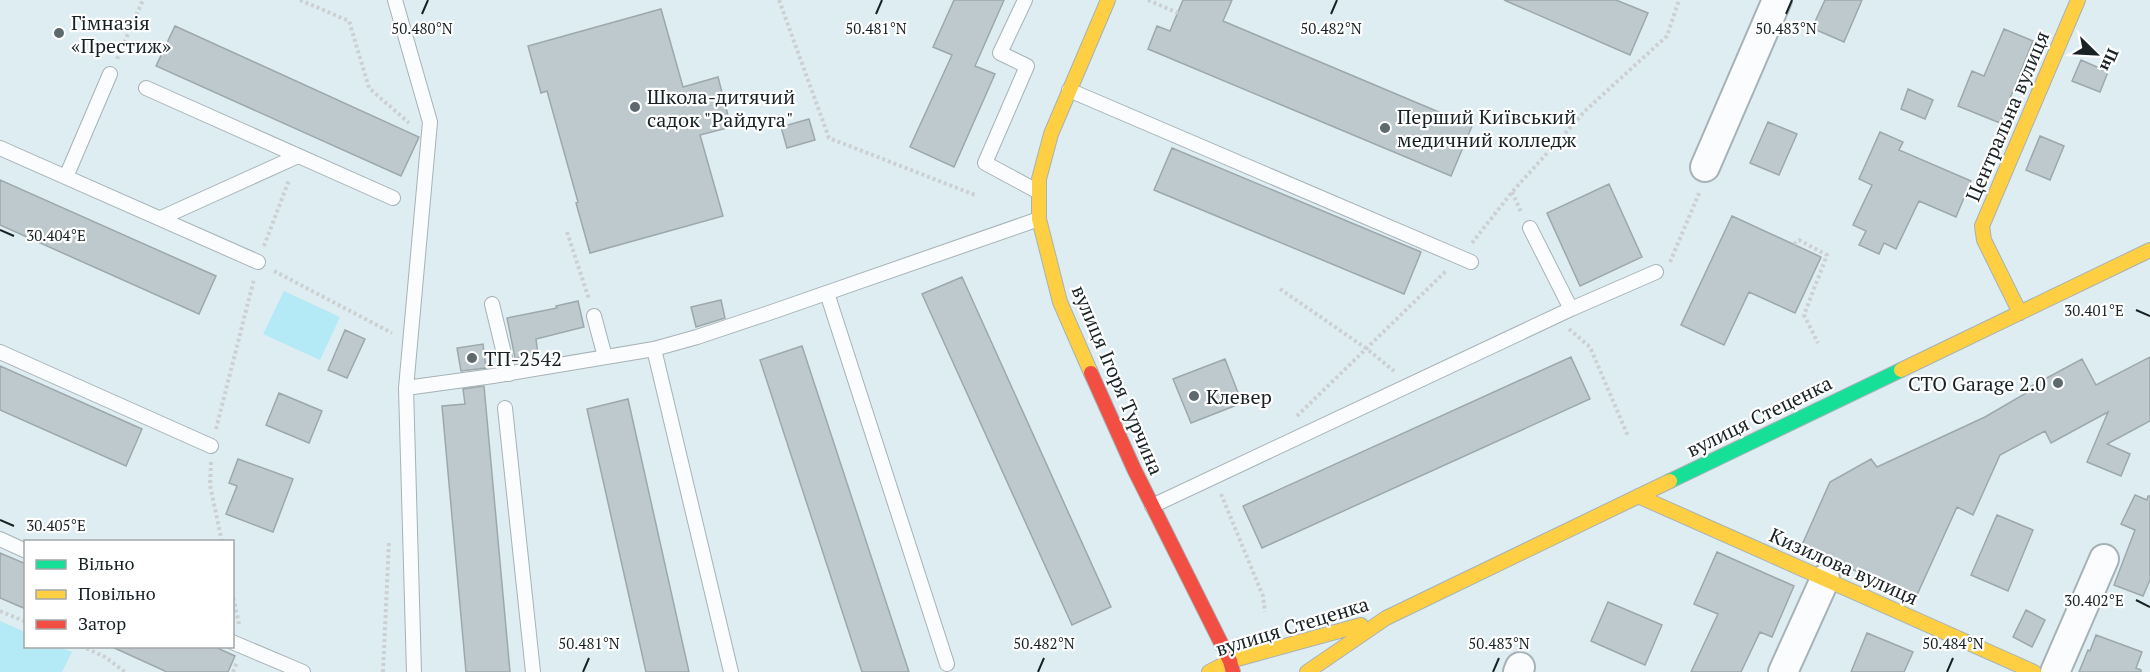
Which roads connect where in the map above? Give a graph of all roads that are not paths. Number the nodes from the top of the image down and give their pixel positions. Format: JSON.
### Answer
{"nodes":[{"id":1,"x":395,"y":0,"type":"edge"},
{"id":2,"x":1025,"y":0,"type":"edge"},
{"id":3,"x":1108,"y":0,"type":"edge"},
{"id":4,"x":1777,"y":0,"type":"edge"},
{"id":5,"x":2078,"y":0,"type":"edge"},
{"id":6,"x":110,"y":74,"type":"road end"},
{"id":7,"x":146,"y":88,"type":"dead end"},
{"id":8,"x":1069,"y":90,"type":"junction"},
{"id":9,"x":0,"y":148,"type":"edge"},
{"id":10,"x":298,"y":156,"type":"junction"},
{"id":11,"x":1705,"y":167,"type":"road end"},
{"id":12,"x":66,"y":177,"type":"junction"},
{"id":13,"x":1039,"y":192,"type":"junction"},
{"id":14,"x":393,"y":198,"type":"dead end"},
{"id":15,"x":161,"y":218,"type":"junction"},
{"id":16,"x":1039,"y":219,"type":"junction"},
{"id":17,"x":1530,"y":228,"type":"dead end"},
{"id":18,"x":2150,"y":250,"type":"edge"},
{"id":19,"x":1466,"y":260,"type":"road end"},
{"id":20,"x":258,"y":262,"type":"road end"},
{"id":21,"x":1656,"y":272,"type":"road end"},
{"id":22,"x":827,"y":293,"type":"junction"},
{"id":23,"x":492,"y":304,"type":"dead end"},
{"id":24,"x":1571,"y":309,"type":"junction"},
{"id":25,"x":2020,"y":313,"type":"junction"},
{"id":26,"x":594,"y":316,"type":"road end"},
{"id":27,"x":654,"y":349,"type":"junction"},
{"id":28,"x":0,"y":352,"type":"edge"},
{"id":29,"x":605,"y":357,"type":"junction"},
{"id":30,"x":509,"y":374,"type":"junction"},
{"id":31,"x":406,"y":388,"type":"junction"},
{"id":32,"x":505,"y":408,"type":"dead end"},
{"id":33,"x":211,"y":446,"type":"road end"},
{"id":34,"x":1638,"y":496,"type":"junction"},
{"id":35,"x":1152,"y":506,"type":"junction"},
{"id":36,"x":0,"y":539,"type":"edge"},
{"id":37,"x":24,"y":550,"type":"edge"},
{"id":38,"x":2104,"y":560,"type":"dead end"},
{"id":39,"x":1825,"y":579,"type":"junction"},
{"id":40,"x":1386,"y":618,"type":"junction"},
{"id":41,"x":238,"y":644,"type":"edge"},
{"id":42,"x":947,"y":664,"type":"dead end"},
{"id":43,"x":1232,"y":667,"type":"edge"},
{"id":44,"x":303,"y":672,"type":"edge"},
{"id":45,"x":414,"y":672,"type":"edge"},
{"id":46,"x":533,"y":672,"type":"edge"},
{"id":47,"x":731,"y":672,"type":"edge"},
{"id":48,"x":1209,"y":672,"type":"edge"},
{"id":49,"x":1307,"y":672,"type":"edge"},
{"id":50,"x":1783,"y":672,"type":"edge"},
{"id":51,"x":2034,"y":672,"type":"edge"},
{"id":52,"x":2055,"y":672,"type":"edge"}],
"edges":[{"from":1,"to":31,"type":"lane"},
{"from":2,"to":13,"type":"lane"},
{"from":3,"to":8,"type":"street","name":"вулиця Ігоря Турчина"},
{"from":4,"to":11,"type":"street"},
{"from":5,"to":25,"type":"street","name":"Центральна вулиця"},
{"from":6,"to":12,"type":"lane"},
{"from":7,"to":10,"type":"lane"},
{"from":8,"to":13,"type":"street","name":"вулиця Ігоря Турчина"},
{"from":8,"to":19,"type":"lane"},
{"from":9,"to":12,"type":"lane"},
{"from":10,"to":14,"type":"lane"},
{"from":10,"to":15,"type":"lane"},
{"from":12,"to":15,"type":"lane"},
{"from":13,"to":16,"type":"street","name":"вулиця Ігоря Турчина"},
{"from":15,"to":20,"type":"lane"},
{"from":16,"to":22,"type":"lane"},
{"from":16,"to":35,"type":"street","name":"вулиця Ігоря Турчина"},
{"from":17,"to":24,"type":"lane"},
{"from":18,"to":25,"type":"street","name":"вулиця Стеценка"},
{"from":21,"to":24,"type":"lane"},
{"from":22,"to":27,"type":"lane"},
{"from":22,"to":42,"type":"lane"},
{"from":23,"to":30,"type":"lane"},
{"from":24,"to":35,"type":"lane"},
{"from":25,"to":34,"type":"street","name":"вулиця Стеценка"},
{"from":26,"to":29,"type":"lane"},
{"from":27,"to":29,"type":"lane"},
{"from":27,"to":47,"type":"lane"},
{"from":28,"to":33,"type":"lane"},
{"from":29,"to":30,"type":"lane"},
{"from":30,"to":31,"type":"lane"},
{"from":31,"to":45,"type":"lane"},
{"from":32,"to":46,"type":"lane"},
{"from":34,"to":39,"type":"street","name":"Кизилова вулиця"},
{"from":34,"to":40,"type":"street","name":"вулиця Стеценка"},
{"from":35,"to":43,"type":"street","name":"вулиця Ігоря Турчина"},
{"from":36,"to":37,"type":"lane"},
{"from":38,"to":52,"type":"street"},
{"from":39,"to":50,"type":"street"},
{"from":39,"to":51,"type":"street","name":"Кизилова вулиця"},
{"from":40,"to":43,"type":"street","name":"вулиця Стеценка"},
{"from":40,"to":49,"type":"street","name":"вулиця Стеценка"},
{"from":41,"to":44,"type":"lane"},
{"from":43,"to":48,"type":"street","name":"вулиця Стеценка"}]}
